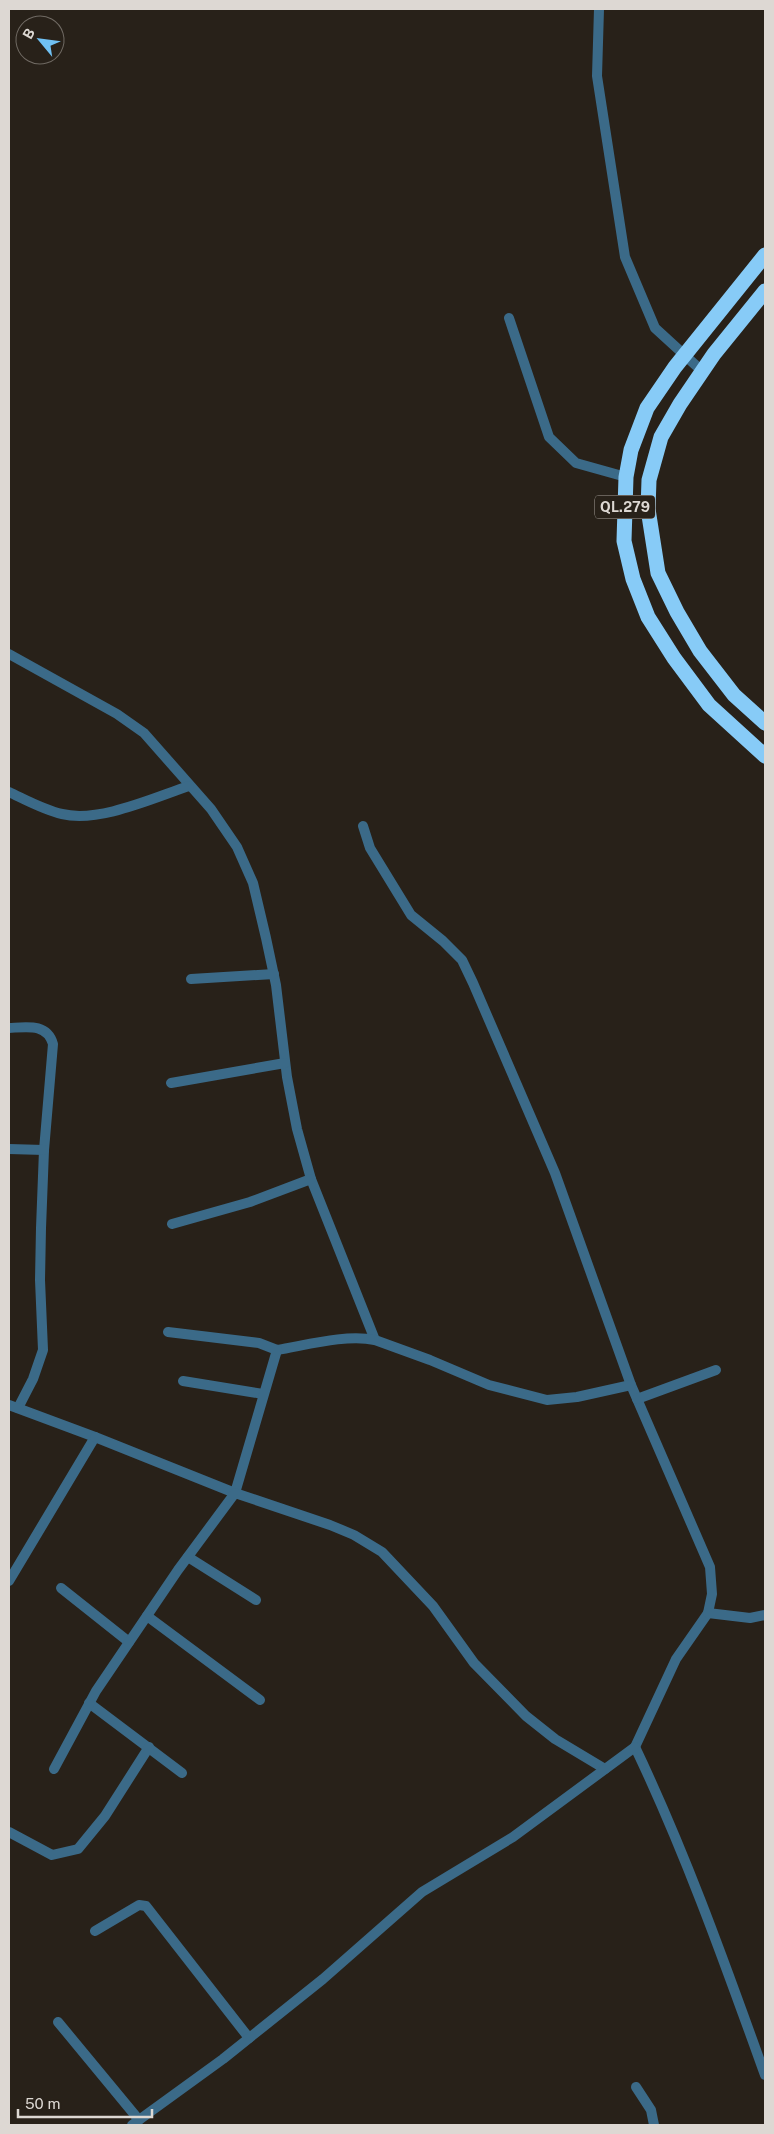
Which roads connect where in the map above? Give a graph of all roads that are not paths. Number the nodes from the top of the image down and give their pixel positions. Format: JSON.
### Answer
{"nodes":[{"id":1,"x":599,"y":9,"type":"edge"},
{"id":2,"x":765,"y":255,"type":"edge"},
{"id":3,"x":765,"y":291,"type":"edge"},
{"id":4,"x":509,"y":318,"type":"dead end"},
{"id":5,"x":684,"y":355,"type":"junction"},
{"id":6,"x":702,"y":371,"type":"junction"},
{"id":7,"x":626,"y":477,"type":"junction"},
{"id":8,"x":9,"y":654,"type":"edge"},
{"id":9,"x":765,"y":723,"type":"edge"},
{"id":10,"x":765,"y":756,"type":"edge"},
{"id":11,"x":189,"y":786,"type":"junction"},
{"id":12,"x":9,"y":792,"type":"edge"},
{"id":13,"x":363,"y":826,"type":"dead end"},
{"id":14,"x":274,"y":974,"type":"junction"},
{"id":15,"x":191,"y":979,"type":"dead end"},
{"id":16,"x":9,"y":1028,"type":"edge"},
{"id":17,"x":285,"y":1063,"type":"junction"},
{"id":18,"x":171,"y":1083,"type":"dead end"},
{"id":19,"x":9,"y":1149,"type":"edge"},
{"id":20,"x":44,"y":1150,"type":"junction"},
{"id":21,"x":311,"y":1180,"type":"junction"},
{"id":22,"x":172,"y":1224,"type":"dead end"},
{"id":23,"x":168,"y":1332,"type":"dead end"},
{"id":24,"x":375,"y":1340,"type":"junction"},
{"id":25,"x":277,"y":1350,"type":"junction"},
{"id":26,"x":716,"y":1370,"type":"dead end"},
{"id":27,"x":183,"y":1381,"type":"dead end"},
{"id":28,"x":631,"y":1385,"type":"junction"},
{"id":29,"x":263,"y":1394,"type":"junction"},
{"id":30,"x":637,"y":1399,"type":"junction"},
{"id":31,"x":14,"y":1407,"type":"edge"},
{"id":32,"x":95,"y":1437,"type":"junction"},
{"id":33,"x":236,"y":1492,"type":"junction"},
{"id":34,"x":188,"y":1556,"type":"junction"},
{"id":35,"x":9,"y":1581,"type":"edge"},
{"id":36,"x":61,"y":1588,"type":"dead end"},
{"id":37,"x":256,"y":1600,"type":"dead end"},
{"id":38,"x":708,"y":1613,"type":"junction"},
{"id":39,"x":765,"y":1615,"type":"edge"},
{"id":40,"x":147,"y":1616,"type":"junction"},
{"id":41,"x":129,"y":1642,"type":"junction"},
{"id":42,"x":260,"y":1700,"type":"dead end"},
{"id":43,"x":89,"y":1703,"type":"junction"},
{"id":44,"x":150,"y":1747,"type":"junction"},
{"id":45,"x":635,"y":1747,"type":"junction"},
{"id":46,"x":54,"y":1769,"type":"dead end"},
{"id":47,"x":605,"y":1770,"type":"junction"},
{"id":48,"x":182,"y":1773,"type":"dead end"},
{"id":49,"x":9,"y":1832,"type":"edge"},
{"id":50,"x":95,"y":1931,"type":"dead end"},
{"id":51,"x":58,"y":2022,"type":"dead end"},
{"id":52,"x":249,"y":2038,"type":"junction"},
{"id":53,"x":765,"y":2075,"type":"edge"},
{"id":54,"x":636,"y":2087,"type":"dead end"},
{"id":55,"x":135,"y":2123,"type":"edge"},
{"id":56,"x":654,"y":2125,"type":"edge"}],
"edges":[{"from":1,"to":5,"type":"street"},
{"from":2,"to":5,"type":"highway","number":"QL.279"},
{"from":3,"to":6,"type":"highway","number":"QL.279"},
{"from":4,"to":7,"type":"street"},
{"from":5,"to":6,"type":"street"},
{"from":5,"to":7,"type":"highway","number":"QL.279"},
{"from":6,"to":9,"type":"highway","number":"QL.279"},
{"from":7,"to":10,"type":"highway","number":"QL.279"},
{"from":8,"to":11,"type":"street"},
{"from":11,"to":12,"type":"street"},
{"from":11,"to":14,"type":"street"},
{"from":13,"to":28,"type":"street"},
{"from":14,"to":15,"type":"street"},
{"from":14,"to":17,"type":"street"},
{"from":16,"to":20,"type":"street"},
{"from":17,"to":18,"type":"street"},
{"from":17,"to":21,"type":"street"},
{"from":19,"to":20,"type":"street"},
{"from":20,"to":31,"type":"street"},
{"from":21,"to":22,"type":"street"},
{"from":21,"to":24,"type":"street"},
{"from":23,"to":25,"type":"street"},
{"from":24,"to":25,"type":"street"},
{"from":24,"to":28,"type":"street"},
{"from":25,"to":29,"type":"street"},
{"from":26,"to":30,"type":"street"},
{"from":27,"to":29,"type":"street"},
{"from":28,"to":30,"type":"street"},
{"from":29,"to":33,"type":"street"},
{"from":30,"to":38,"type":"street"},
{"from":31,"to":32,"type":"street"},
{"from":32,"to":33,"type":"street"},
{"from":32,"to":35,"type":"street"},
{"from":33,"to":34,"type":"street"},
{"from":33,"to":47,"type":"street"},
{"from":34,"to":37,"type":"street"},
{"from":34,"to":40,"type":"street"},
{"from":36,"to":41,"type":"street"},
{"from":38,"to":39,"type":"street"},
{"from":38,"to":45,"type":"street"},
{"from":40,"to":41,"type":"street"},
{"from":40,"to":42,"type":"street"},
{"from":41,"to":43,"type":"street"},
{"from":43,"to":44,"type":"street"},
{"from":43,"to":46,"type":"street"},
{"from":44,"to":48,"type":"street"},
{"from":44,"to":49,"type":"street"},
{"from":45,"to":47,"type":"street"},
{"from":45,"to":53,"type":"street"},
{"from":47,"to":52,"type":"street"},
{"from":50,"to":52,"type":"street"},
{"from":51,"to":55,"type":"street"},
{"from":52,"to":55,"type":"street"},
{"from":54,"to":56,"type":"street"}]}
